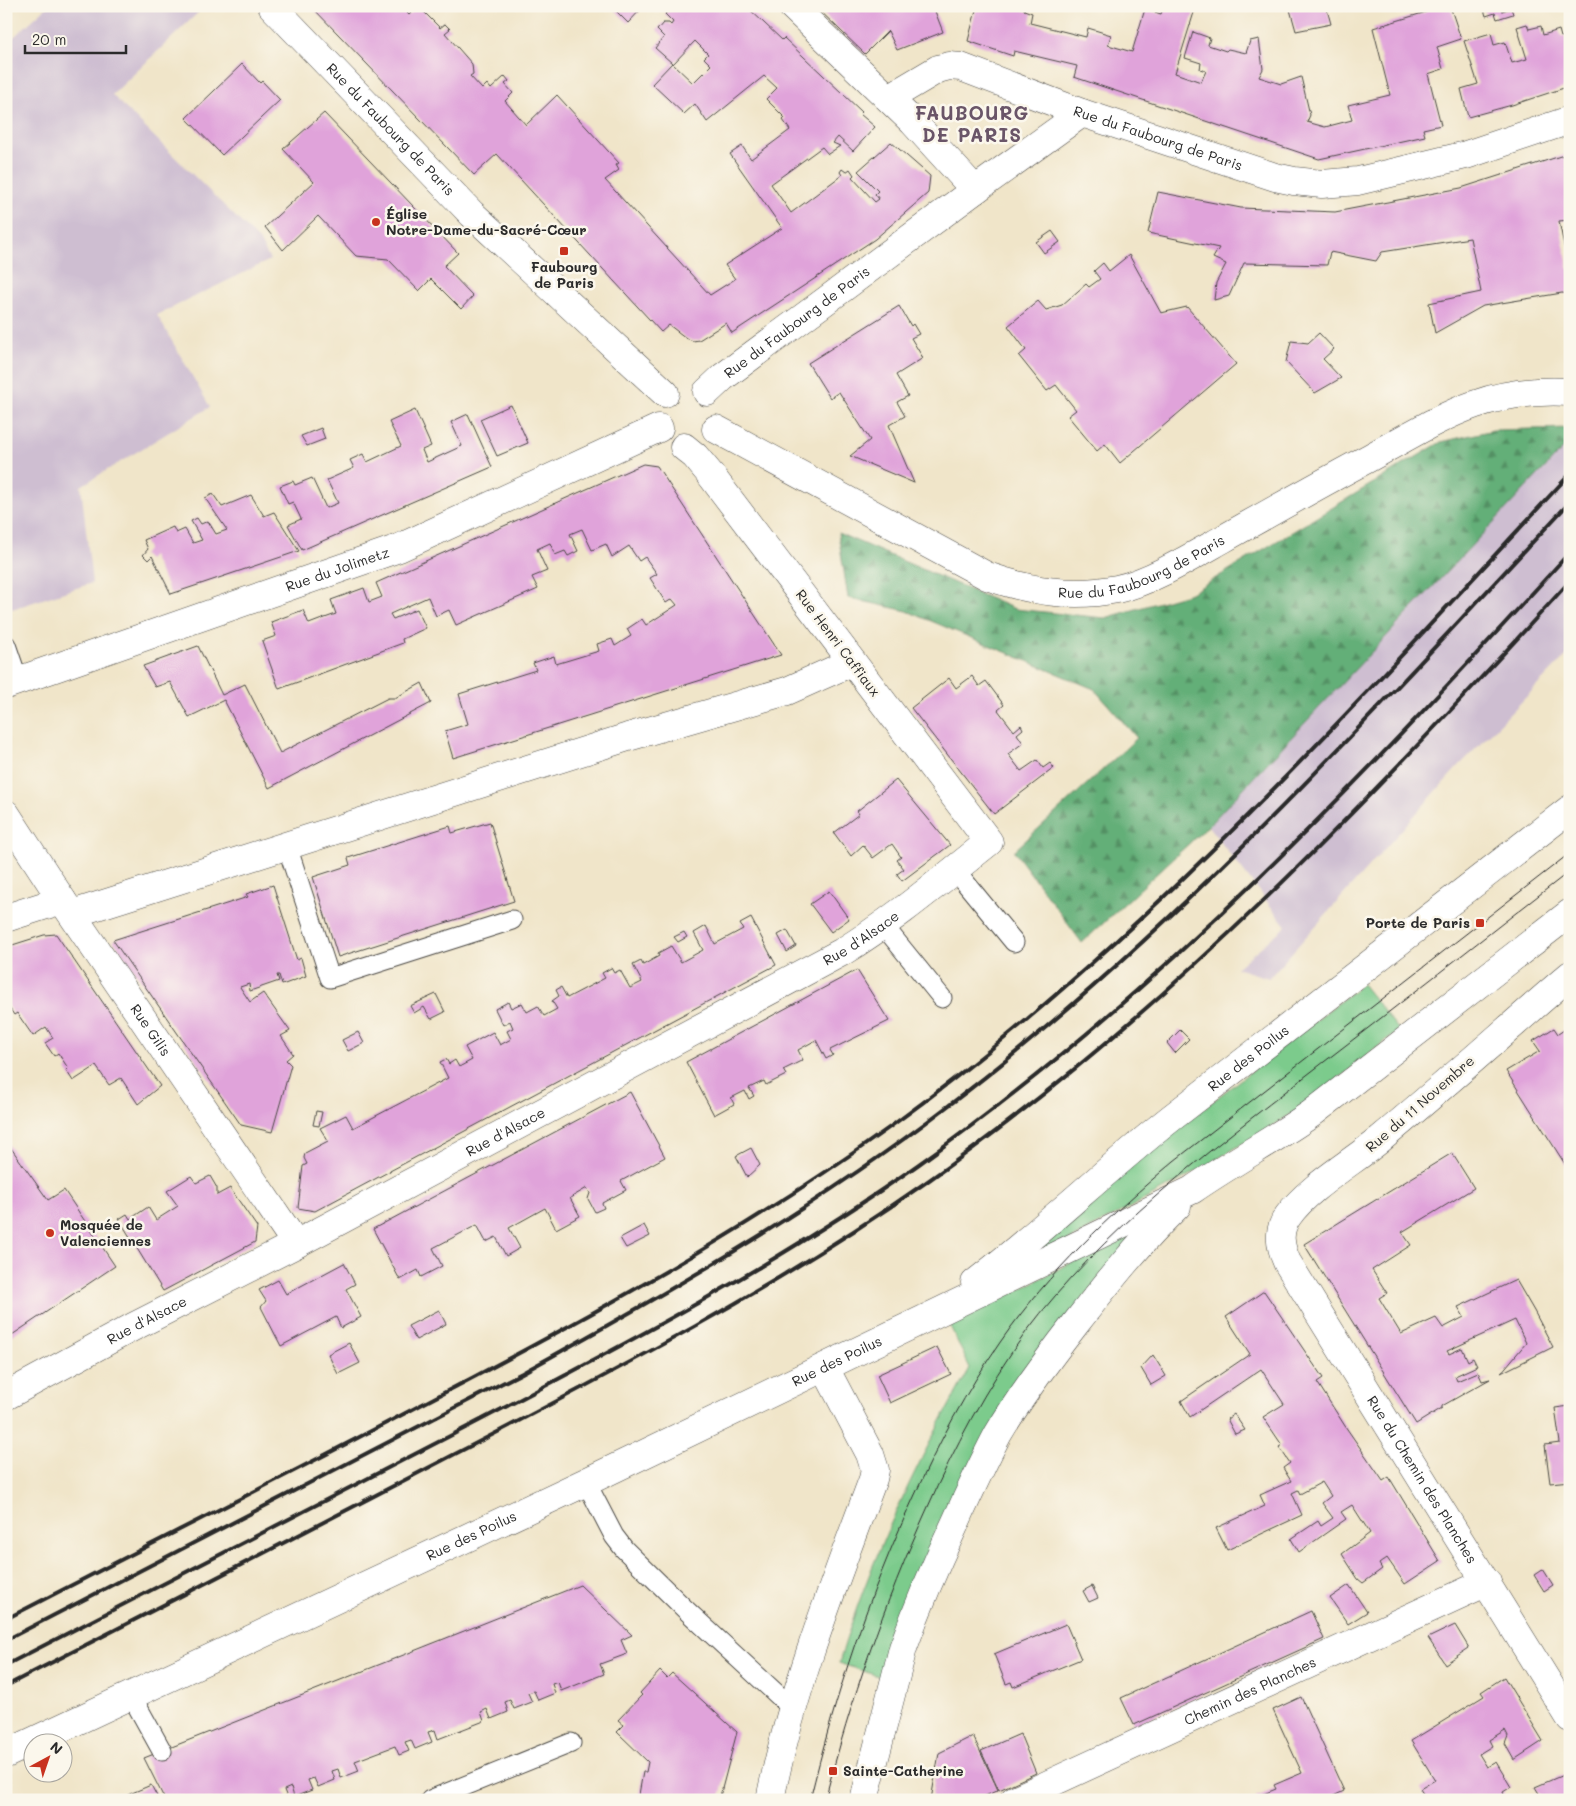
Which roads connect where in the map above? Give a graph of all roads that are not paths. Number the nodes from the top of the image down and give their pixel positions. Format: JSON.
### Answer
{"nodes":[{"id":1,"x":272,"y":6,"type":"edge"},
{"id":2,"x":792,"y":6,"type":"edge"},
{"id":3,"x":889,"y":98,"type":"junction"},
{"id":4,"x":1082,"y":113,"type":"junction"},
{"id":5,"x":1570,"y":120,"type":"edge"},
{"id":6,"x":975,"y":190,"type":"junction"},
{"id":7,"x":708,"y":392,"type":"junction"},
{"id":8,"x":1558,"y":392,"type":"edge"},
{"id":9,"x":665,"y":393,"type":"junction"},
{"id":10,"x":659,"y":428,"type":"junction"},
{"id":11,"x":716,"y":429,"type":"junction"},
{"id":12,"x":684,"y":447,"type":"junction"},
{"id":13,"x":6,"y":646,"type":"edge"},
{"id":14,"x":852,"y":662,"type":"junction"},
{"id":15,"x":12,"y":682,"type":"edge"},
{"id":16,"x":1570,"y":809,"type":"edge"},
{"id":17,"x":6,"y":814,"type":"edge"},
{"id":18,"x":989,"y":842,"type":"joint"},
{"id":19,"x":287,"y":846,"type":"junction"},
{"id":20,"x":954,"y":870,"type":"junction"},
{"id":21,"x":67,"y":907,"type":"junction"},
{"id":22,"x":1570,"y":913,"type":"edge"},
{"id":23,"x":6,"y":918,"type":"edge"},
{"id":24,"x":512,"y":920,"type":"dead end"},
{"id":25,"x":883,"y":924,"type":"junction"},
{"id":26,"x":1014,"y":942,"type":"dead end"},
{"id":27,"x":1570,"y":974,"type":"edge"},
{"id":28,"x":942,"y":998,"type":"dead end"},
{"id":29,"x":1192,"y":1190,"type":"junction"},
{"id":30,"x":1280,"y":1239,"type":"joint"},
{"id":31,"x":296,"y":1244,"type":"junction"},
{"id":32,"x":934,"y":1316,"type":"junction"},
{"id":33,"x":825,"y":1368,"type":"junction"},
{"id":34,"x":6,"y":1396,"type":"edge"},
{"id":35,"x":586,"y":1482,"type":"junction"},
{"id":36,"x":1487,"y":1582,"type":"junction"},
{"id":37,"x":131,"y":1695,"type":"junction"},
{"id":38,"x":793,"y":1709,"type":"junction"},
{"id":39,"x":1570,"y":1718,"type":"edge"},
{"id":40,"x":571,"y":1743,"type":"dead end"},
{"id":41,"x":162,"y":1751,"type":"dead end"},
{"id":42,"x":6,"y":1754,"type":"edge"},
{"id":43,"x":430,"y":1800,"type":"edge"},
{"id":44,"x":770,"y":1800,"type":"edge"},
{"id":45,"x":864,"y":1800,"type":"edge"},
{"id":46,"x":1014,"y":1800,"type":"edge"}],
"edges":[{"from":1,"to":9,"type":"street","name":"Rue du Faubourg de Paris"},
{"from":2,"to":3,"type":"street"},
{"from":3,"to":4,"type":"street"},
{"from":3,"to":6,"type":"street"},
{"from":4,"to":5,"type":"street","name":"Rue du Faubourg de Paris"},
{"from":4,"to":6,"type":"street","name":"Rue du Faubourg de Paris"},
{"from":6,"to":7,"type":"street","name":"Rue du Faubourg de Paris"},
{"from":7,"to":9,"type":"street"},
{"from":7,"to":11,"type":"street"},
{"from":8,"to":11,"type":"street","name":"Rue du Faubourg de Paris"},
{"from":9,"to":10,"type":"street"},
{"from":10,"to":12,"type":"street"},
{"from":10,"to":15,"type":"street","name":"Rue du Jolimetz"},
{"from":11,"to":12,"type":"street"},
{"from":12,"to":14,"type":"street","name":"Rue Henri Caffiaux"},
{"from":13,"to":15,"type":"lane"},
{"from":14,"to":18,"type":"street","name":"Rue Henri Caffiaux"},
{"from":14,"to":19,"type":"street"},
{"from":16,"to":32,"type":"street","name":"Rue des Poilus"},
{"from":17,"to":21,"type":"street","name":"Rue Gilis"},
{"from":18,"to":20,"type":"street","name":"Rue d'Alsace"},
{"from":19,"to":21,"type":"street"},
{"from":19,"to":24,"type":"lane"},
{"from":20,"to":25,"type":"street","name":"Rue d'Alsace"},
{"from":20,"to":26,"type":"lane"},
{"from":21,"to":23,"type":"street"},
{"from":21,"to":31,"type":"street","name":"Rue Gilis"},
{"from":22,"to":29,"type":"street","name":"Rue des Poilus"},
{"from":25,"to":28,"type":"lane"},
{"from":25,"to":31,"type":"street","name":"Rue d'Alsace"},
{"from":27,"to":30,"type":"street","name":"Rue du 11 Novembre"},
{"from":29,"to":32,"type":"street","name":"Rue des Poilus"},
{"from":29,"to":45,"type":"street"},
{"from":30,"to":36,"type":"street","name":"Rue du Chemin des Planches"},
{"from":31,"to":34,"type":"street","name":"Rue d'Alsace"},
{"from":32,"to":33,"type":"street","name":"Rue des Poilus"},
{"from":33,"to":35,"type":"street","name":"Rue des Poilus"},
{"from":33,"to":38,"type":"street"},
{"from":35,"to":37,"type":"street","name":"Rue des Poilus"},
{"from":35,"to":38,"type":"lane"},
{"from":36,"to":39,"type":"street","name":"Rue du Chemin des Planches"},
{"from":36,"to":46,"type":"street","name":"Chemin des Planches"},
{"from":37,"to":41,"type":"lane"},
{"from":37,"to":42,"type":"street","name":"Rue des Poilus"},
{"from":38,"to":44,"type":"street"},
{"from":40,"to":43,"type":"lane"}]}
